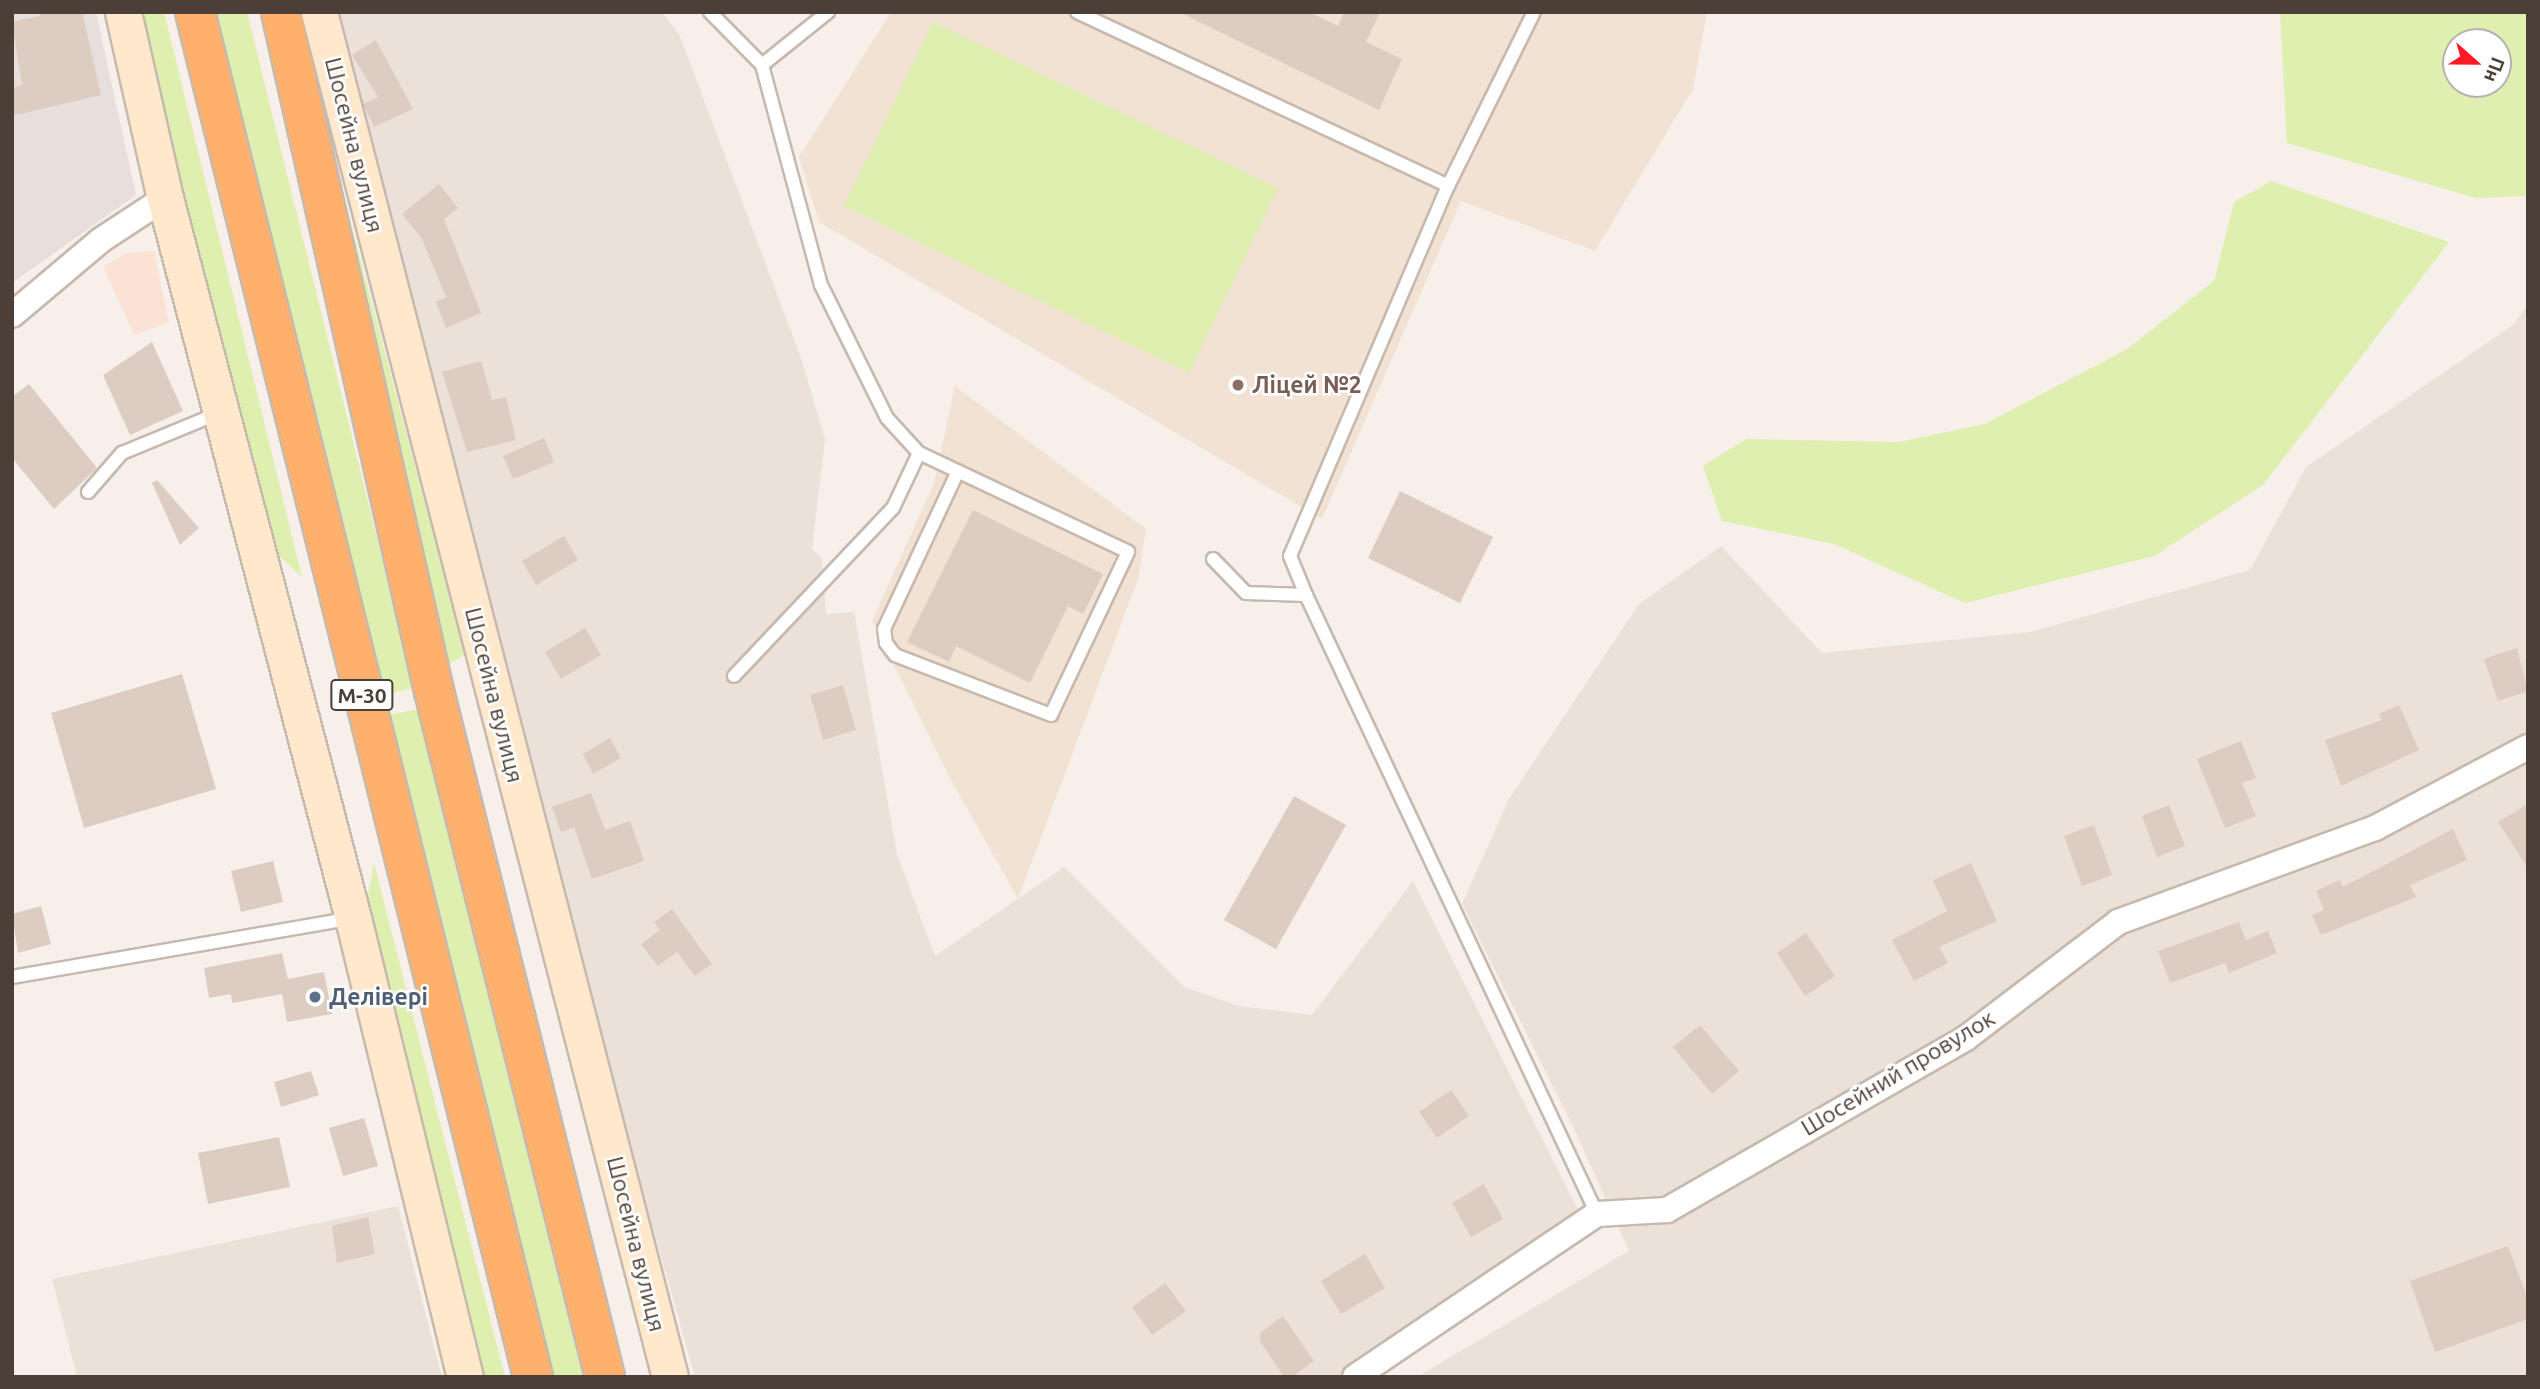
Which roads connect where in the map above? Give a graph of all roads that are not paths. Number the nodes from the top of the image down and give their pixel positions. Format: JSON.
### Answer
{"nodes":[{"id":1,"x":123,"y":12,"type":"edge"},
{"id":2,"x":195,"y":12,"type":"edge"},
{"id":3,"x":281,"y":12,"type":"edge"},
{"id":4,"x":319,"y":12,"type":"edge"},
{"id":5,"x":710,"y":12,"type":"edge"},
{"id":6,"x":828,"y":12,"type":"edge"},
{"id":7,"x":1534,"y":12,"type":"edge"},
{"id":8,"x":1079,"y":13,"type":"edge"},
{"id":9,"x":762,"y":65,"type":"junction"},
{"id":10,"x":1448,"y":186,"type":"junction"},
{"id":11,"x":165,"y":198,"type":"junction"},
{"id":12,"x":12,"y":315,"type":"edge"},
{"id":13,"x":223,"y":412,"type":"junction"},
{"id":14,"x":919,"y":453,"type":"junction"},
{"id":15,"x":958,"y":471,"type":"junction"},
{"id":16,"x":88,"y":492,"type":"dead end"},
{"id":17,"x":1213,"y":559,"type":"dead end"},
{"id":18,"x":1306,"y":595,"type":"junction"},
{"id":19,"x":734,"y":677,"type":"dead end"},
{"id":20,"x":2524,"y":755,"type":"edge"},
{"id":21,"x":352,"y":918,"type":"junction"},
{"id":22,"x":12,"y":977,"type":"edge"},
{"id":23,"x":1597,"y":1214,"type":"junction"},
{"id":24,"x":465,"y":1377,"type":"edge"},
{"id":25,"x":533,"y":1377,"type":"edge"},
{"id":26,"x":605,"y":1377,"type":"edge"},
{"id":27,"x":670,"y":1377,"type":"edge"},
{"id":28,"x":1355,"y":1377,"type":"edge"}],
"edges":[{"from":1,"to":11,"type":"street"},
{"from":2,"to":25,"type":"highway","number":"М-30"},
{"from":3,"to":26,"type":"highway"},
{"from":4,"to":27,"type":"street","name":"Шосейна вулиця"},
{"from":5,"to":9,"type":"lane"},
{"from":6,"to":9,"type":"lane"},
{"from":7,"to":10,"type":"lane"},
{"from":8,"to":10,"type":"lane"},
{"from":9,"to":14,"type":"lane"},
{"from":10,"to":18,"type":"lane"},
{"from":11,"to":12,"type":"street"},
{"from":11,"to":13,"type":"street"},
{"from":13,"to":16,"type":"lane"},
{"from":13,"to":21,"type":"street"},
{"from":14,"to":15,"type":"lane"},
{"from":14,"to":19,"type":"lane"},
{"from":15,"to":15,"type":"lane"},
{"from":17,"to":18,"type":"lane"},
{"from":18,"to":23,"type":"lane"},
{"from":20,"to":23,"type":"street","name":"Шосейний провулок"},
{"from":21,"to":22,"type":"lane"},
{"from":21,"to":24,"type":"street"},
{"from":23,"to":28,"type":"street"}]}
